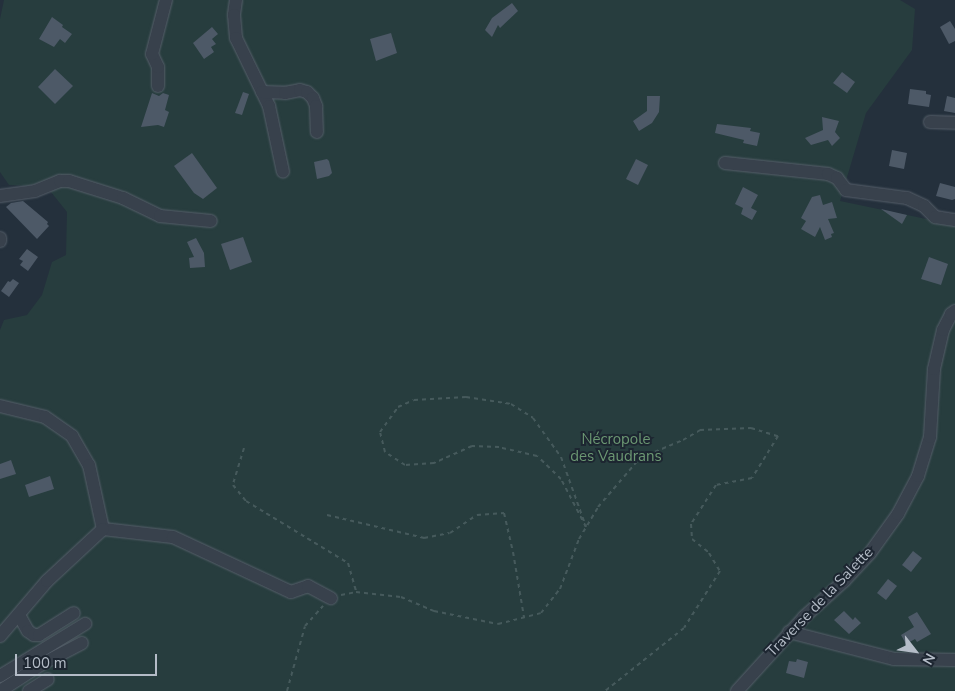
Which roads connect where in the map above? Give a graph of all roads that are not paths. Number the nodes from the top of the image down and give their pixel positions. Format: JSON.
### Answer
{"nodes":[{"id":1,"x":166,"y":0,"type":"edge"},
{"id":2,"x":236,"y":0,"type":"edge"},
{"id":3,"x":158,"y":86,"type":"dead end"},
{"id":4,"x":262,"y":92,"type":"junction"},
{"id":5,"x":930,"y":122,"type":"dead end"},
{"id":6,"x":955,"y":123,"type":"edge"},
{"id":7,"x":318,"y":132,"type":"dead end"},
{"id":8,"x":725,"y":163,"type":"dead end"},
{"id":9,"x":282,"y":172,"type":"dead end"},
{"id":10,"x":0,"y":196,"type":"edge"},
{"id":11,"x":955,"y":220,"type":"edge"},
{"id":12,"x":211,"y":221,"type":"dead end"},
{"id":13,"x":955,"y":311,"type":"edge"},
{"id":14,"x":0,"y":406,"type":"edge"},
{"id":15,"x":103,"y":529,"type":"junction"},
{"id":16,"x":330,"y":598,"type":"road end"},
{"id":17,"x":74,"y":613,"type":"dead end"},
{"id":18,"x":19,"y":614,"type":"junction"},
{"id":19,"x":85,"y":624,"type":"dead end"},
{"id":20,"x":789,"y":632,"type":"junction"},
{"id":21,"x":0,"y":636,"type":"edge"},
{"id":22,"x":82,"y":643,"type":"dead end"},
{"id":23,"x":955,"y":660,"type":"edge"},
{"id":24,"x":0,"y":676,"type":"edge"},
{"id":25,"x":48,"y":679,"type":"dead end"},
{"id":26,"x":0,"y":691,"type":"edge"},
{"id":27,"x":29,"y":691,"type":"edge"},
{"id":28,"x":737,"y":691,"type":"edge"}],
"edges":[{"from":1,"to":3,"type":"street"},
{"from":2,"to":4,"type":"street"},
{"from":4,"to":7,"type":"street"},
{"from":4,"to":9,"type":"street"},
{"from":5,"to":6,"type":"street"},
{"from":8,"to":11,"type":"street"},
{"from":10,"to":12,"type":"street"},
{"from":13,"to":20,"type":"street","name":"Traverse de la Salette"},
{"from":14,"to":15,"type":"street"},
{"from":15,"to":16,"type":"street"},
{"from":15,"to":18,"type":"street"},
{"from":17,"to":18,"type":"street"},
{"from":18,"to":21,"type":"street"},
{"from":19,"to":24,"type":"street"},
{"from":20,"to":23,"type":"street"},
{"from":20,"to":28,"type":"street","name":"Traverse de la Salette"},
{"from":22,"to":26,"type":"street"},
{"from":25,"to":27,"type":"street"}]}
